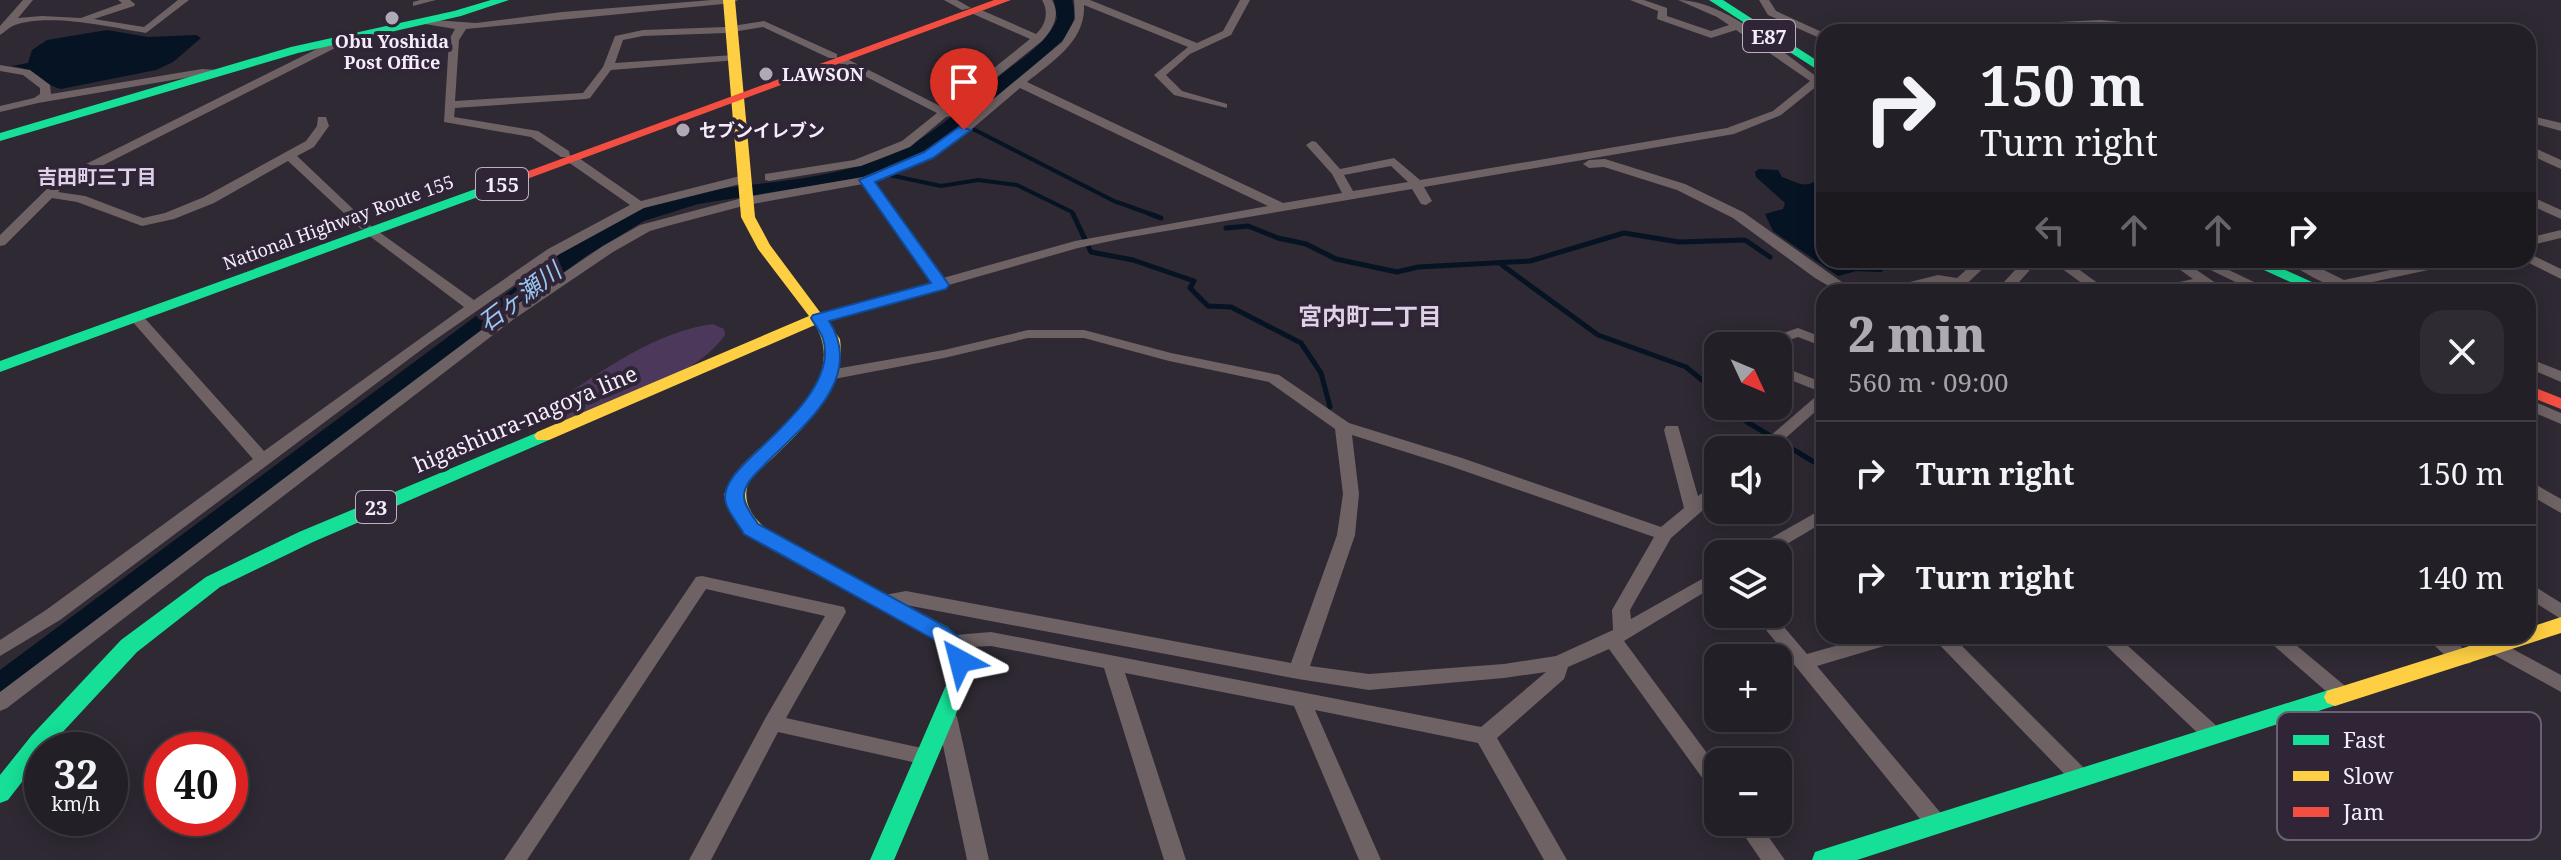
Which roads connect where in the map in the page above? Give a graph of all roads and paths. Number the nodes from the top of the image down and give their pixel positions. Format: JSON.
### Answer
{"nodes":[{"id":1,"x":123,"y":0,"type":"edge"},
{"id":2,"x":184,"y":0,"type":"edge"},
{"id":3,"x":431,"y":0,"type":"edge"},
{"id":4,"x":503,"y":0,"type":"edge"},
{"id":5,"x":730,"y":0,"type":"edge"},
{"id":6,"x":1005,"y":0,"type":"edge"},
{"id":7,"x":1047,"y":0,"type":"edge"},
{"id":8,"x":1080,"y":0,"type":"edge"},
{"id":9,"x":1245,"y":0,"type":"edge"},
{"id":10,"x":1635,"y":0,"type":"edge"},
{"id":11,"x":1683,"y":0,"type":"edge"},
{"id":12,"x":1715,"y":0,"type":"edge"},
{"id":13,"x":1730,"y":0,"type":"edge"},
{"id":14,"x":1764,"y":0,"type":"edge"},
{"id":15,"x":30,"y":1,"type":"edge"},
{"id":16,"x":969,"y":5,"type":"edge"},
{"id":17,"x":420,"y":12,"type":"junction"},
{"id":18,"x":81,"y":20,"type":"junction"},
{"id":19,"x":1737,"y":26,"type":"junction"},
{"id":20,"x":4,"y":28,"type":"edge"},
{"id":21,"x":461,"y":28,"type":"junction"},
{"id":22,"x":732,"y":29,"type":"junction"},
{"id":23,"x":1816,"y":33,"type":"edge"},
{"id":24,"x":345,"y":39,"type":"junction"},
{"id":25,"x":1038,"y":39,"type":"junction"},
{"id":26,"x":1197,"y":47,"type":"junction"},
{"id":27,"x":734,"y":58,"type":"junction"},
{"id":28,"x":837,"y":58,"type":"junction"},
{"id":29,"x":608,"y":67,"type":"junction"},
{"id":30,"x":0,"y":68,"type":"edge"},
{"id":31,"x":1816,"y":70,"type":"edge"},
{"id":32,"x":1816,"y":71,"type":"edge"},
{"id":33,"x":1816,"y":72,"type":"edge"},
{"id":34,"x":218,"y":73,"type":"junction"},
{"id":35,"x":1816,"y":80,"type":"edge"},
{"id":36,"x":1019,"y":83,"type":"junction"},
{"id":37,"x":737,"y":94,"type":"junction"},
{"id":38,"x":38,"y":100,"type":"junction"},
{"id":39,"x":450,"y":105,"type":"junction"},
{"id":40,"x":1223,"y":106,"type":"dead end"},
{"id":41,"x":0,"y":109,"type":"edge"},
{"id":42,"x":947,"y":114,"type":"junction"},
{"id":43,"x":322,"y":119,"type":"dead end"},
{"id":44,"x":2536,"y":120,"type":"edge"},
{"id":45,"x":2561,"y":127,"type":"edge"},
{"id":46,"x":0,"y":137,"type":"edge"},
{"id":47,"x":1312,"y":145,"type":"dead end"},
{"id":48,"x":2536,"y":153,"type":"edge"},
{"id":49,"x":289,"y":155,"type":"junction"},
{"id":50,"x":568,"y":156,"type":"junction"},
{"id":51,"x":2561,"y":165,"type":"edge"},
{"id":52,"x":1337,"y":173,"type":"junction"},
{"id":53,"x":769,"y":177,"type":"dead end"},
{"id":54,"x":1462,"y":177,"type":"junction"},
{"id":55,"x":866,"y":180,"type":"junction"},
{"id":56,"x":1416,"y":184,"type":"junction"},
{"id":57,"x":745,"y":190,"type":"junction"},
{"id":58,"x":48,"y":194,"type":"junction"},
{"id":59,"x":1349,"y":195,"type":"junction"},
{"id":60,"x":1426,"y":201,"type":"dead end"},
{"id":61,"x":2536,"y":203,"type":"edge"},
{"id":62,"x":639,"y":205,"type":"junction"},
{"id":63,"x":1281,"y":207,"type":"junction"},
{"id":64,"x":2561,"y":215,"type":"edge"},
{"id":65,"x":19,"y":221,"type":"junction"},
{"id":66,"x":0,"y":226,"type":"edge"},
{"id":67,"x":369,"y":228,"type":"junction"},
{"id":68,"x":2561,"y":234,"type":"edge"},
{"id":69,"x":2536,"y":240,"type":"edge"},
{"id":70,"x":0,"y":242,"type":"edge"},
{"id":71,"x":2536,"y":261,"type":"edge"},
{"id":72,"x":1976,"y":268,"type":"edge"},
{"id":73,"x":2024,"y":268,"type":"edge"},
{"id":74,"x":2068,"y":268,"type":"edge"},
{"id":75,"x":2186,"y":268,"type":"edge"},
{"id":76,"x":2215,"y":268,"type":"edge"},
{"id":77,"x":2246,"y":268,"type":"edge"},
{"id":78,"x":2273,"y":268,"type":"edge"},
{"id":79,"x":2304,"y":268,"type":"edge"},
{"id":80,"x":2405,"y":268,"type":"edge"},
{"id":81,"x":2561,"y":275,"type":"edge"},
{"id":82,"x":2206,"y":281,"type":"junction"},
{"id":83,"x":1835,"y":284,"type":"edge"},
{"id":84,"x":1918,"y":284,"type":"edge"},
{"id":85,"x":1949,"y":284,"type":"edge"},
{"id":86,"x":1959,"y":284,"type":"edge"},
{"id":87,"x":2010,"y":284,"type":"edge"},
{"id":88,"x":2092,"y":284,"type":"edge"},
{"id":89,"x":2192,"y":284,"type":"edge"},
{"id":90,"x":2210,"y":284,"type":"edge"},
{"id":91,"x":2250,"y":284,"type":"edge"},
{"id":92,"x":2282,"y":284,"type":"edge"},
{"id":93,"x":2320,"y":284,"type":"edge"},
{"id":94,"x":2327,"y":284,"type":"edge"},
{"id":95,"x":2351,"y":284,"type":"edge"},
{"id":96,"x":941,"y":285,"type":"junction"},
{"id":97,"x":472,"y":306,"type":"junction"},
{"id":98,"x":136,"y":317,"type":"junction"},
{"id":99,"x":819,"y":318,"type":"junction"},
{"id":100,"x":1792,"y":334,"type":"edge"},
{"id":101,"x":1816,"y":340,"type":"edge"},
{"id":102,"x":0,"y":358,"type":"edge"},
{"id":103,"x":2536,"y":366,"type":"edge"},
{"id":104,"x":0,"y":367,"type":"edge"},
{"id":105,"x":829,"y":375,"type":"junction"},
{"id":106,"x":1792,"y":375,"type":"edge"},
{"id":107,"x":2561,"y":377,"type":"edge"},
{"id":108,"x":2536,"y":382,"type":"edge"},
{"id":109,"x":1816,"y":385,"type":"edge"},
{"id":110,"x":2536,"y":393,"type":"edge"},
{"id":111,"x":2561,"y":393,"type":"edge"},
{"id":112,"x":1816,"y":403,"type":"edge"},
{"id":113,"x":2561,"y":404,"type":"edge"},
{"id":114,"x":2536,"y":408,"type":"edge"},
{"id":115,"x":2561,"y":419,"type":"edge"},
{"id":116,"x":1343,"y":427,"type":"junction"},
{"id":117,"x":1672,"y":430,"type":"dead end"},
{"id":118,"x":1778,"y":436,"type":"edge"},
{"id":119,"x":263,"y":460,"type":"junction"},
{"id":120,"x":2536,"y":491,"type":"edge"},
{"id":121,"x":1704,"y":500,"type":"edge"},
{"id":122,"x":2561,"y":507,"type":"edge"},
{"id":123,"x":1693,"y":509,"type":"junction"},
{"id":124,"x":1816,"y":519,"type":"edge"},
{"id":125,"x":1664,"y":534,"type":"junction"},
{"id":126,"x":1780,"y":540,"type":"edge"},
{"id":127,"x":1704,"y":584,"type":"edge"},
{"id":128,"x":2536,"y":595,"type":"edge"},
{"id":129,"x":886,"y":601,"type":"junction"},
{"id":130,"x":2561,"y":612,"type":"edge"},
{"id":131,"x":2561,"y":625,"type":"edge"},
{"id":132,"x":1773,"y":628,"type":"edge"},
{"id":133,"x":2536,"y":633,"type":"edge"},
{"id":134,"x":1617,"y":635,"type":"junction"},
{"id":135,"x":951,"y":641,"type":"junction"},
{"id":136,"x":1867,"y":644,"type":"edge"},
{"id":137,"x":1948,"y":644,"type":"edge"},
{"id":138,"x":2114,"y":644,"type":"edge"},
{"id":139,"x":2282,"y":644,"type":"edge"},
{"id":140,"x":2446,"y":644,"type":"edge"},
{"id":141,"x":2505,"y":644,"type":"edge"},
{"id":142,"x":2496,"y":647,"type":"junction"},
{"id":143,"x":0,"y":649,"type":"edge"},
{"id":144,"x":2464,"y":658,"type":"junction"},
{"id":145,"x":1112,"y":663,"type":"junction"},
{"id":146,"x":1559,"y":663,"type":"junction"},
{"id":147,"x":1802,"y":663,"type":"junction"},
{"id":148,"x":1298,"y":672,"type":"junction"},
{"id":149,"x":2561,"y":684,"type":"edge"},
{"id":150,"x":2343,"y":695,"type":"junction"},
{"id":151,"x":1301,"y":700,"type":"junction"},
{"id":152,"x":0,"y":703,"type":"edge"},
{"id":153,"x":946,"y":711,"type":"junction"},
{"id":154,"x":2288,"y":712,"type":"edge"},
{"id":155,"x":2277,"y":715,"type":"edge"},
{"id":156,"x":773,"y":723,"type":"junction"},
{"id":157,"x":2213,"y":735,"type":"junction"},
{"id":158,"x":1485,"y":736,"type":"junction"},
{"id":159,"x":926,"y":757,"type":"junction"},
{"id":160,"x":1704,"y":763,"type":"edge"},
{"id":161,"x":2080,"y":777,"type":"junction"},
{"id":162,"x":0,"y":793,"type":"edge"},
{"id":163,"x":1937,"y":824,"type":"junction"},
{"id":164,"x":1756,"y":836,"type":"edge"},
{"id":165,"x":515,"y":860,"type":"edge"},
{"id":166,"x":700,"y":860,"type":"edge"},
{"id":167,"x":882,"y":860,"type":"edge"},
{"id":168,"x":978,"y":860,"type":"edge"},
{"id":169,"x":1175,"y":860,"type":"edge"},
{"id":170,"x":1370,"y":860,"type":"edge"},
{"id":171,"x":1556,"y":860,"type":"edge"},
{"id":172,"x":1774,"y":860,"type":"edge"},
{"id":173,"x":1824,"y":860,"type":"edge"}],
"edges":[{"from":1,"to":18,"type":"street"},
{"from":2,"to":18,"type":"street"},
{"from":3,"to":17,"type":"street"},
{"from":4,"to":17,"type":"main road"},
{"from":5,"to":21,"type":"street"},
{"from":5,"to":22,"type":"main road"},
{"from":6,"to":16,"type":"main road","name":"National Highway Route 155","number":"155"},
{"from":7,"to":25,"type":"street"},
{"from":8,"to":26,"type":"street"},
{"from":8,"to":36,"type":"street"},
{"from":9,"to":26,"type":"street"},
{"from":10,"to":19,"type":"street"},
{"from":11,"to":19,"type":"street"},
{"from":12,"to":32,"type":"main road","number":"E87"},
{"from":13,"to":31,"type":"main road","number":"E87"},
{"from":14,"to":23,"type":"street"},
{"from":15,"to":20,"type":"street"},
{"from":16,"to":25,"type":"street"},
{"from":16,"to":28,"type":"main road","name":"National Highway Route 155","number":"155"},
{"from":17,"to":21,"type":"street"},
{"from":17,"to":24,"type":"main road"},
{"from":18,"to":20,"type":"street"},
{"from":19,"to":33,"type":"street"},
{"from":21,"to":39,"type":"street"},
{"from":22,"to":27,"type":"main road"},
{"from":22,"to":28,"type":"street"},
{"from":22,"to":29,"type":"street"},
{"from":24,"to":34,"type":"main road"},
{"from":24,"to":58,"type":"street"},
{"from":25,"to":42,"type":"street"},
{"from":26,"to":40,"type":"street"},
{"from":27,"to":29,"type":"street"},
{"from":27,"to":37,"type":"main road"},
{"from":28,"to":37,"type":"main road","name":"National Highway Route 155","number":"155"},
{"from":28,"to":42,"type":"street"},
{"from":29,"to":39,"type":"street"},
{"from":30,"to":38,"type":"street"},
{"from":34,"to":38,"type":"street"},
{"from":34,"to":46,"type":"main road"},
{"from":35,"to":54,"type":"street"},
{"from":36,"to":55,"type":"street"},
{"from":36,"to":63,"type":"street"},
{"from":37,"to":50,"type":"main road","name":"National Highway Route 155","number":"155"},
{"from":37,"to":57,"type":"main road"},
{"from":38,"to":41,"type":"street"},
{"from":39,"to":50,"type":"street"},
{"from":42,"to":53,"type":"street"},
{"from":43,"to":49,"type":"street"},
{"from":44,"to":45,"type":"street"},
{"from":47,"to":52,"type":"street"},
{"from":48,"to":51,"type":"street"},
{"from":49,"to":58,"type":"street"},
{"from":49,"to":67,"type":"street"},
{"from":50,"to":62,"type":"street"},
{"from":50,"to":67,"type":"main road","name":"National Highway Route 155","number":"155"},
{"from":52,"to":56,"type":"street"},
{"from":52,"to":59,"type":"street"},
{"from":54,"to":56,"type":"street"},
{"from":54,"to":83,"type":"street"},
{"from":55,"to":57,"type":"street"},
{"from":55,"to":96,"type":"street"},
{"from":56,"to":59,"type":"street"},
{"from":56,"to":60,"type":"street"},
{"from":57,"to":62,"type":"street"},
{"from":57,"to":99,"type":"main road"},
{"from":57,"to":152,"type":"street"},
{"from":58,"to":65,"type":"street"},
{"from":59,"to":63,"type":"street"},
{"from":61,"to":64,"type":"street"},
{"from":62,"to":97,"type":"street"},
{"from":63,"to":96,"type":"street"},
{"from":65,"to":66,"type":"street"},
{"from":65,"to":70,"type":"street"},
{"from":67,"to":97,"type":"street"},
{"from":67,"to":98,"type":"main road","name":"National Highway Route 155","number":"155"},
{"from":67,"to":102,"type":"main road","name":"National Highway Route 155","number":"155"},
{"from":68,"to":69,"type":"street"},
{"from":71,"to":81,"type":"street"},
{"from":72,"to":86,"type":"street"},
{"from":73,"to":87,"type":"street"},
{"from":74,"to":88,"type":"street"},
{"from":75,"to":82,"type":"street"},
{"from":76,"to":91,"type":"street"},
{"from":77,"to":92,"type":"main road"},
{"from":78,"to":93,"type":"main road"},
{"from":79,"to":94,"type":"street"},
{"from":80,"to":95,"type":"street"},
{"from":82,"to":89,"type":"street"},
{"from":82,"to":90,"type":"street"},
{"from":84,"to":85,"type":"street"},
{"from":96,"to":99,"type":"street"},
{"from":97,"to":119,"type":"street"},
{"from":98,"to":104,"type":"main road","name":"National Highway Route 155","number":"155"},
{"from":98,"to":119,"type":"street"},
{"from":99,"to":105,"type":"main road"},
{"from":99,"to":162,"type":"main road","name":"higashiura-nagoya line","number":"23"},
{"from":100,"to":101,"type":"street"},
{"from":103,"to":107,"type":"street"},
{"from":105,"to":116,"type":"street"},
{"from":105,"to":129,"type":"main road"},
{"from":106,"to":109,"type":"street"},
{"from":108,"to":111,"type":"main road"},
{"from":110,"to":113,"type":"main road"},
{"from":112,"to":118,"type":"street"},
{"from":114,"to":115,"type":"street"},
{"from":116,"to":125,"type":"street"},
{"from":116,"to":148,"type":"street"},
{"from":117,"to":123,"type":"street"},
{"from":119,"to":143,"type":"street"},
{"from":120,"to":122,"type":"street"},
{"from":121,"to":123,"type":"street"},
{"from":123,"to":125,"type":"street"},
{"from":124,"to":126,"type":"street"},
{"from":125,"to":134,"type":"street"},
{"from":127,"to":134,"type":"street"},
{"from":128,"to":130,"type":"street"},
{"from":129,"to":135,"type":"main road"},
{"from":129,"to":148,"type":"street"},
{"from":131,"to":133,"type":"main road"},
{"from":132,"to":147,"type":"street"},
{"from":134,"to":146,"type":"street"},
{"from":134,"to":160,"type":"street"},
{"from":135,"to":145,"type":"street"},
{"from":135,"to":153,"type":"main road"},
{"from":136,"to":147,"type":"street"},
{"from":137,"to":161,"type":"street"},
{"from":138,"to":157,"type":"street"},
{"from":139,"to":150,"type":"street"},
{"from":140,"to":144,"type":"street"},
{"from":141,"to":142,"type":"main road"},
{"from":142,"to":144,"type":"main road"},
{"from":142,"to":149,"type":"street"},
{"from":144,"to":150,"type":"main road"},
{"from":145,"to":151,"type":"street"},
{"from":145,"to":169,"type":"street"},
{"from":146,"to":148,"type":"street"},
{"from":146,"to":158,"type":"street"},
{"from":147,"to":163,"type":"street"},
{"from":150,"to":154,"type":"main road"},
{"from":151,"to":158,"type":"street"},
{"from":151,"to":170,"type":"street"},
{"from":153,"to":159,"type":"main road"},
{"from":153,"to":168,"type":"street"},
{"from":155,"to":157,"type":"main road"},
{"from":156,"to":159,"type":"street"},
{"from":156,"to":165,"type":"street"},
{"from":156,"to":166,"type":"street"},
{"from":157,"to":161,"type":"main road"},
{"from":158,"to":171,"type":"street"},
{"from":159,"to":167,"type":"main road"},
{"from":161,"to":163,"type":"main road"},
{"from":163,"to":173,"type":"main road"},
{"from":164,"to":172,"type":"street"}]}
